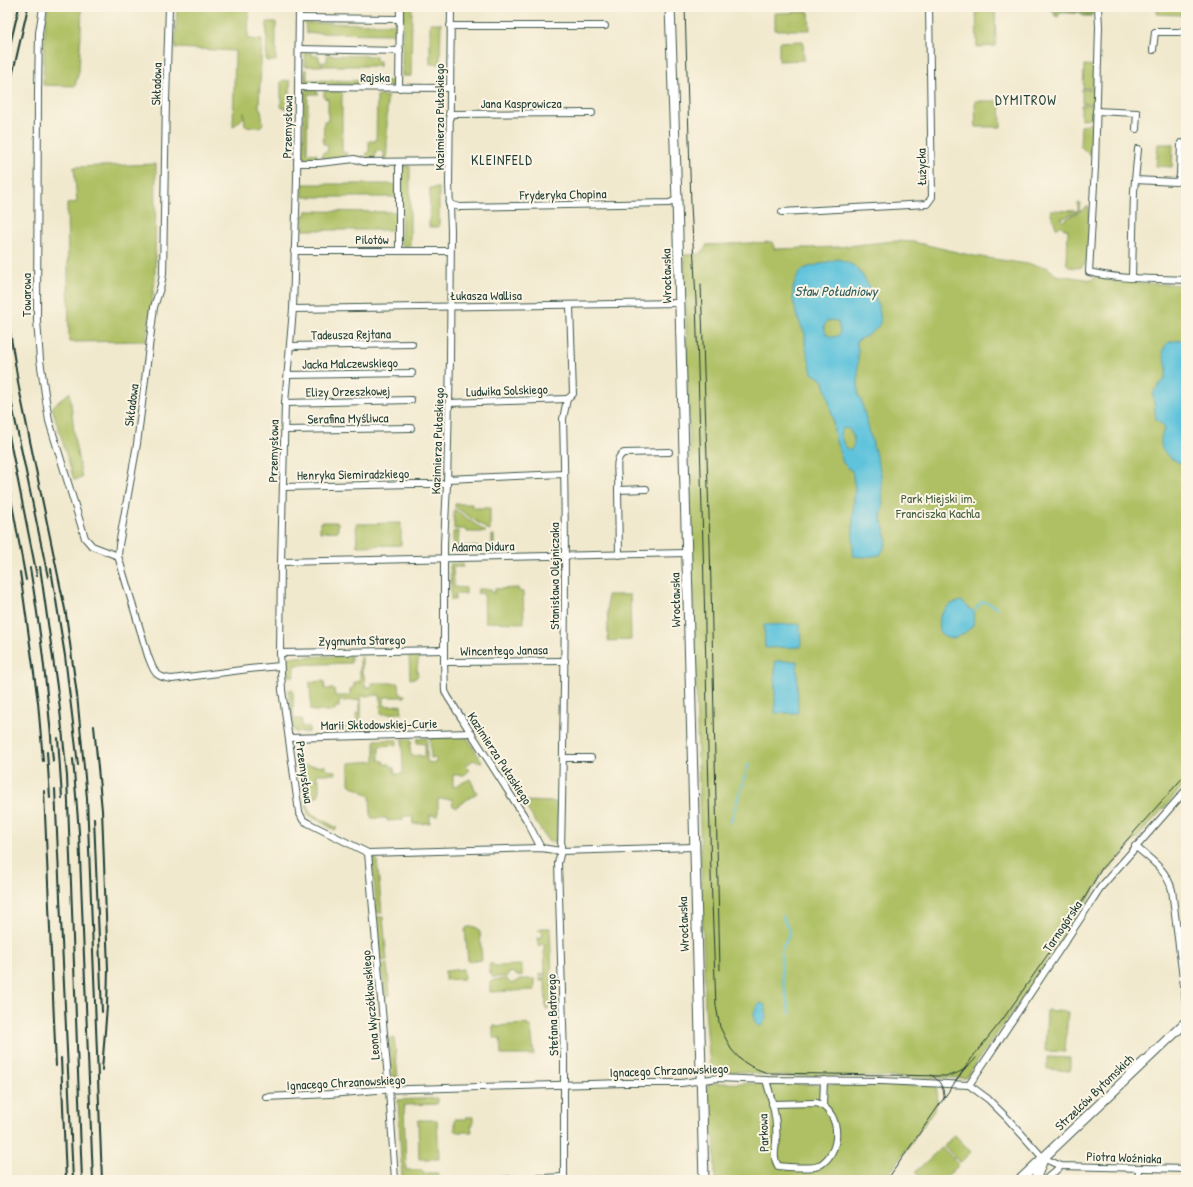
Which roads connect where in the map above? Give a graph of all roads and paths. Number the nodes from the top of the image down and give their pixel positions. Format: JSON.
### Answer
{"nodes":[{"id":1,"x":43,"y":7,"type":"edge"},
{"id":2,"x":170,"y":7,"type":"edge"},
{"id":3,"x":299,"y":7,"type":"edge"},
{"id":4,"x":400,"y":7,"type":"edge"},
{"id":5,"x":451,"y":7,"type":"edge"},
{"id":6,"x":672,"y":7,"type":"edge"},
{"id":7,"x":929,"y":7,"type":"edge"},
{"id":8,"x":1098,"y":7,"type":"edge"},
{"id":9,"x":299,"y":18,"type":"junction"},
{"id":10,"x":400,"y":18,"type":"junction"},
{"id":11,"x":450,"y":26,"type":"junction"},
{"id":12,"x":605,"y":26,"type":"dead end"},
{"id":13,"x":1186,"y":30,"type":"edge"},
{"id":14,"x":299,"y":49,"type":"junction"},
{"id":15,"x":1153,"y":50,"type":"dead end"},
{"id":16,"x":400,"y":51,"type":"junction"},
{"id":17,"x":299,"y":87,"type":"junction"},
{"id":18,"x":399,"y":88,"type":"junction"},
{"id":19,"x":450,"y":88,"type":"junction"},
{"id":20,"x":1096,"y":111,"type":"junction"},
{"id":21,"x":592,"y":113,"type":"dead end"},
{"id":22,"x":449,"y":114,"type":"junction"},
{"id":23,"x":1136,"y":128,"type":"dead end"},
{"id":24,"x":1181,"y":143,"type":"dead end"},
{"id":25,"x":1138,"y":149,"type":"dead end"},
{"id":26,"x":449,"y":161,"type":"junction"},
{"id":27,"x":399,"y":162,"type":"junction"},
{"id":28,"x":297,"y":163,"type":"junction"},
{"id":29,"x":1135,"y":180,"type":"junction"},
{"id":30,"x":677,"y":200,"type":"junction"},
{"id":31,"x":449,"y":204,"type":"junction"},
{"id":32,"x":782,"y":212,"type":"dead end"},
{"id":33,"x":294,"y":250,"type":"junction"},
{"id":34,"x":399,"y":250,"type":"junction"},
{"id":35,"x":450,"y":251,"type":"junction"},
{"id":36,"x":1132,"y":277,"type":"junction"},
{"id":37,"x":1186,"y":280,"type":"edge"},
{"id":38,"x":680,"y":303,"type":"junction"},
{"id":39,"x":450,"y":306,"type":"junction"},
{"id":40,"x":570,"y":306,"type":"junction"},
{"id":41,"x":293,"y":309,"type":"junction"},
{"id":42,"x":412,"y":344,"type":"dead end"},
{"id":43,"x":290,"y":346,"type":"junction"},
{"id":44,"x":412,"y":373,"type":"dead end"},
{"id":45,"x":288,"y":375,"type":"junction"},
{"id":46,"x":567,"y":399,"type":"junction"},
{"id":47,"x":411,"y":400,"type":"dead end"},
{"id":48,"x":285,"y":403,"type":"junction"},
{"id":49,"x":449,"y":403,"type":"junction"},
{"id":50,"x":411,"y":428,"type":"dead end"},
{"id":51,"x":285,"y":430,"type":"junction"},
{"id":52,"x":669,"y":452,"type":"dead end"},
{"id":53,"x":564,"y":474,"type":"junction"},
{"id":54,"x":447,"y":482,"type":"junction"},
{"id":55,"x":284,"y":487,"type":"junction"},
{"id":56,"x":646,"y":489,"type":"dead end"},
{"id":57,"x":618,"y":490,"type":"junction"},
{"id":58,"x":686,"y":553,"type":"junction"},
{"id":59,"x":565,"y":555,"type":"junction"},
{"id":60,"x":619,"y":555,"type":"junction"},
{"id":61,"x":118,"y":556,"type":"junction"},
{"id":62,"x":444,"y":558,"type":"junction"},
{"id":63,"x":281,"y":562,"type":"junction"},
{"id":64,"x":444,"y":650,"type":"junction"},
{"id":65,"x":280,"y":653,"type":"junction"},
{"id":66,"x":565,"y":661,"type":"junction"},
{"id":67,"x":444,"y":662,"type":"junction"},
{"id":68,"x":280,"y":666,"type":"junction"},
{"id":69,"x":471,"y":733,"type":"junction"},
{"id":70,"x":289,"y":738,"type":"junction"},
{"id":71,"x":563,"y":758,"type":"junction"},
{"id":72,"x":591,"y":758,"type":"dead end"},
{"id":73,"x":1186,"y":790,"type":"edge"},
{"id":74,"x":1136,"y":846,"type":"junction"},
{"id":75,"x":694,"y":847,"type":"junction"},
{"id":76,"x":541,"y":848,"type":"junction"},
{"id":77,"x":561,"y":851,"type":"junction"},
{"id":78,"x":368,"y":853,"type":"junction"},
{"id":79,"x":1186,"y":1002,"type":"edge"},
{"id":80,"x":1186,"y":1022,"type":"edge"},
{"id":81,"x":701,"y":1080,"type":"junction"},
{"id":82,"x":766,"y":1080,"type":"junction"},
{"id":83,"x":824,"y":1080,"type":"junction"},
{"id":84,"x":564,"y":1085,"type":"junction"},
{"id":85,"x":969,"y":1085,"type":"junction"},
{"id":86,"x":390,"y":1090,"type":"junction"},
{"id":87,"x":266,"y":1096,"type":"dead end"},
{"id":88,"x":772,"y":1104,"type":"junction"},
{"id":89,"x":824,"y":1106,"type":"junction"},
{"id":90,"x":1043,"y":1158,"type":"junction"},
{"id":91,"x":1061,"y":1166,"type":"junction"},
{"id":92,"x":1139,"y":1168,"type":"junction"},
{"id":93,"x":1186,"y":1169,"type":"edge"},
{"id":94,"x":564,"y":1178,"type":"edge"},
{"id":95,"x":395,"y":1180,"type":"edge"},
{"id":96,"x":501,"y":1180,"type":"edge"},
{"id":97,"x":704,"y":1180,"type":"edge"},
{"id":98,"x":1020,"y":1180,"type":"edge"},
{"id":99,"x":1035,"y":1180,"type":"edge"},
{"id":100,"x":1045,"y":1180,"type":"edge"},
{"id":101,"x":1138,"y":1180,"type":"edge"}],
"edges":[{"from":1,"to":61,"type":"street","name":"Towarowa"},
{"from":2,"to":61,"type":"street","name":"Składowa"},
{"from":3,"to":9,"type":"street","name":"Przemysłowa"},
{"from":4,"to":10,"type":"street"},
{"from":5,"to":11,"type":"street","name":"Kazimierza Pułaskiego"},
{"from":6,"to":30,"type":"main road","name":"Wrocławska"},
{"from":7,"to":32,"type":"street","name":"Łużycka"},
{"from":8,"to":20,"type":"street"},
{"from":9,"to":10,"type":"street"},
{"from":9,"to":14,"type":"street","name":"Przemysłowa"},
{"from":10,"to":16,"type":"street"},
{"from":11,"to":12,"type":"street"},
{"from":11,"to":19,"type":"street","name":"Kazimierza Pułaskiego"},
{"from":13,"to":15,"type":"street"},
{"from":14,"to":16,"type":"street"},
{"from":14,"to":17,"type":"street","name":"Przemysłowa"},
{"from":16,"to":18,"type":"street"},
{"from":17,"to":18,"type":"street","name":"Rajska"},
{"from":17,"to":28,"type":"street","name":"Przemysłowa"},
{"from":18,"to":19,"type":"street","name":"Rajska"},
{"from":19,"to":22,"type":"street","name":"Kazimierza Pułaskiego"},
{"from":20,"to":23,"type":"street"},
{"from":20,"to":36,"type":"street"},
{"from":21,"to":22,"type":"street","name":"Jana Kasprowicza"},
{"from":22,"to":26,"type":"street","name":"Kazimierza Pułaskiego"},
{"from":24,"to":29,"type":"street"},
{"from":25,"to":29,"type":"street"},
{"from":26,"to":27,"type":"street"},
{"from":26,"to":31,"type":"street","name":"Kazimierza Pułaskiego"},
{"from":27,"to":28,"type":"street"},
{"from":27,"to":34,"type":"street"},
{"from":28,"to":33,"type":"street","name":"Przemysłowa"},
{"from":29,"to":36,"type":"street"},
{"from":30,"to":31,"type":"street","name":"Fryderyka Chopina"},
{"from":30,"to":38,"type":"main road","name":"Wrocławska"},
{"from":31,"to":35,"type":"street","name":"Kazimierza Pułaskiego"},
{"from":33,"to":34,"type":"street","name":"Pilotów"},
{"from":33,"to":41,"type":"street","name":"Przemysłowa"},
{"from":34,"to":35,"type":"street","name":"Pilotów"},
{"from":35,"to":39,"type":"street","name":"Kazimierza Pułaskiego"},
{"from":36,"to":37,"type":"street"},
{"from":38,"to":40,"type":"street","name":"Łukasza Wallisa"},
{"from":38,"to":58,"type":"main road","name":"Wrocławska"},
{"from":39,"to":40,"type":"street","name":"Łukasza Wallisa"},
{"from":39,"to":41,"type":"street","name":"Łukasza Wallisa"},
{"from":39,"to":49,"type":"street","name":"Kazimierza Pułaskiego"},
{"from":40,"to":46,"type":"street","name":"Stanisława Olejniczaka"},
{"from":41,"to":43,"type":"street","name":"Przemysłowa"},
{"from":42,"to":43,"type":"street","name":"Tadeusza Rejtana"},
{"from":43,"to":45,"type":"street","name":"Przemysłowa"},
{"from":44,"to":45,"type":"street","name":"Jacka Malczewskiego"},
{"from":45,"to":48,"type":"street","name":"Przemysłowa"},
{"from":46,"to":49,"type":"street","name":"Ludwika Solskiego"},
{"from":46,"to":53,"type":"street","name":"Stanisława Olejniczaka"},
{"from":47,"to":48,"type":"street","name":"Elizy Orzeszkowej"},
{"from":48,"to":51,"type":"street","name":"Przemysłowa"},
{"from":49,"to":54,"type":"street","name":"Kazimierza Pułaskiego"},
{"from":50,"to":51,"type":"street","name":"Serafina Myśliwca"},
{"from":51,"to":55,"type":"street","name":"Przemysłowa"},
{"from":52,"to":57,"type":"street"},
{"from":53,"to":54,"type":"street","name":"Henryka Siemiradzkiego"},
{"from":53,"to":59,"type":"street","name":"Stanisława Olejniczaka"},
{"from":54,"to":55,"type":"street","name":"Henryka Siemiradzkiego"},
{"from":54,"to":62,"type":"street","name":"Kazimierza Pułaskiego"},
{"from":55,"to":63,"type":"street","name":"Przemysłowa"},
{"from":56,"to":57,"type":"street"},
{"from":57,"to":60,"type":"street"},
{"from":58,"to":60,"type":"street","name":"Adama Didura"},
{"from":58,"to":75,"type":"main road","name":"Wrocławska"},
{"from":59,"to":60,"type":"street","name":"Adama Didura"},
{"from":59,"to":62,"type":"street","name":"Adama Didura"},
{"from":59,"to":66,"type":"street","name":"Stanisława Olejniczaka"},
{"from":61,"to":68,"type":"street","name":"Składowa"},
{"from":62,"to":63,"type":"street","name":"Adama Didura"},
{"from":62,"to":64,"type":"street","name":"Kazimierza Pułaskiego"},
{"from":63,"to":65,"type":"street","name":"Przemysłowa"},
{"from":64,"to":65,"type":"street","name":"Zygmunta Starego"},
{"from":64,"to":67,"type":"street","name":"Kazimierza Pułaskiego"},
{"from":65,"to":68,"type":"street","name":"Przemysłowa"},
{"from":66,"to":67,"type":"street","name":"Wincentego Janasa"},
{"from":66,"to":71,"type":"street","name":"Stanisława Olejniczaka"},
{"from":67,"to":69,"type":"street","name":"Kazimierza Pułaskiego"},
{"from":68,"to":70,"type":"street","name":"Przemysłowa"},
{"from":69,"to":70,"type":"street","name":"Marii Skłodowskiej-Curie"},
{"from":69,"to":76,"type":"street","name":"Kazimierza Pułaskiego"},
{"from":70,"to":78,"type":"street","name":"Przemysłowa"},
{"from":71,"to":72,"type":"street"},
{"from":71,"to":77,"type":"street","name":"Stanisława Olejniczaka"},
{"from":73,"to":74,"type":"street","name":"Tarnogórska"},
{"from":74,"to":79,"type":"street"},
{"from":74,"to":85,"type":"street","name":"Tarnogórska"},
{"from":75,"to":77,"type":"street"},
{"from":75,"to":81,"type":"main road","name":"Wrocławska"},
{"from":76,"to":77,"type":"street"},
{"from":76,"to":78,"type":"street"},
{"from":77,"to":84,"type":"street","name":"Stefana Batorego"},
{"from":78,"to":86,"type":"street","name":"Leona Wyczółkowskiego"},
{"from":80,"to":90,"type":"main road","name":"Strzelców Bytomskich"},
{"from":81,"to":82,"type":"street","name":"Ignacego Chrzanowskiego"},
{"from":81,"to":84,"type":"street","name":"Ignacego Chrzanowskiego"},
{"from":81,"to":97,"type":"main road","name":"Wrocławska"},
{"from":82,"to":83,"type":"street","name":"Ignacego Chrzanowskiego"},
{"from":82,"to":88,"type":"street","name":"Parkowa"},
{"from":83,"to":85,"type":"street","name":"Ignacego Chrzanowskiego"},
{"from":83,"to":89,"type":"street"},
{"from":84,"to":86,"type":"street","name":"Ignacego Chrzanowskiego"},
{"from":84,"to":94,"type":"street","name":"Stefana Batorego"},
{"from":85,"to":90,"type":"street"},
{"from":86,"to":87,"type":"street","name":"Ignacego Chrzanowskiego"},
{"from":86,"to":95,"type":"street","name":"Leona Wyczółkowskiego"},
{"from":88,"to":89,"type":"street","name":"Parkowa"},
{"from":88,"to":89,"type":"street","name":"Parkowa"},
{"from":90,"to":91,"type":"street","name":"Piotra Woźniaka"},
{"from":90,"to":98,"type":"main road","name":"Strzelców Bytomskich"},
{"from":90,"to":99,"type":"main road"},
{"from":91,"to":92,"type":"street","name":"Piotra Woźniaka"},
{"from":91,"to":100,"type":"street"},
{"from":92,"to":93,"type":"street","name":"Piotra Woźniaka"},
{"from":92,"to":101,"type":"street"},
{"from":94,"to":96,"type":"street"}]}
